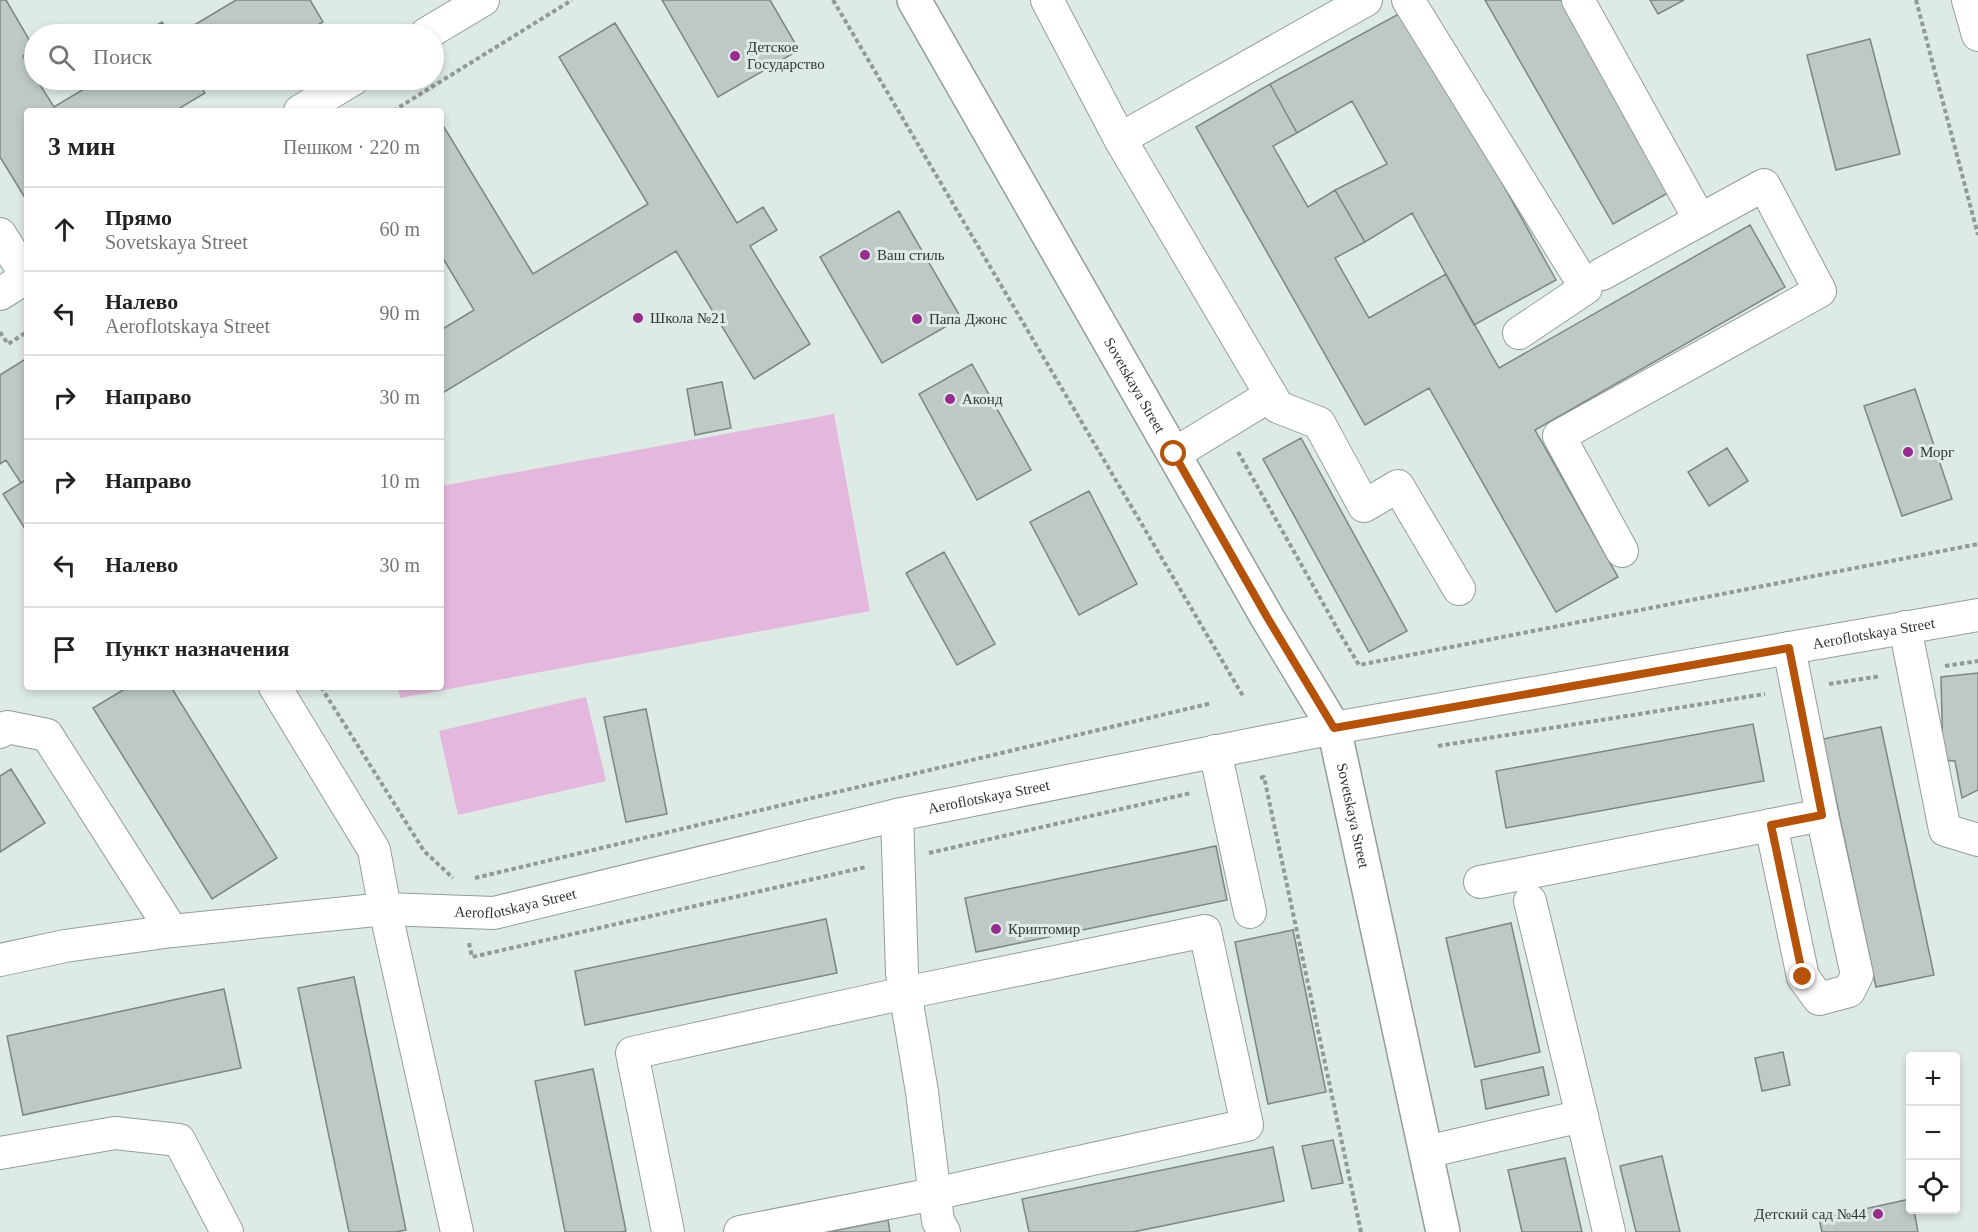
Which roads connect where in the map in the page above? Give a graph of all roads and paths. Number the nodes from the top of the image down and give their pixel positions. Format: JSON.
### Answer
{"nodes":[{"id":1,"x":483,"y":0,"type":"edge"},
{"id":2,"x":572,"y":0,"type":"edge"},
{"id":3,"x":834,"y":0,"type":"edge"},
{"id":4,"x":914,"y":0,"type":"edge"},
{"id":5,"x":1047,"y":0,"type":"edge"},
{"id":6,"x":1366,"y":0,"type":"edge"},
{"id":7,"x":1408,"y":0,"type":"edge"},
{"id":8,"x":1578,"y":0,"type":"edge"},
{"id":9,"x":1916,"y":0,"type":"edge"},
{"id":10,"x":1968,"y":0,"type":"edge"},
{"id":11,"x":443,"y":24,"type":"edge"},
{"id":12,"x":1978,"y":35,"type":"edge"},
{"id":13,"x":444,"y":79,"type":"edge"},
{"id":14,"x":335,"y":90,"type":"edge"},
{"id":15,"x":427,"y":90,"type":"edge"},
{"id":16,"x":305,"y":108,"type":"edge"},
{"id":17,"x":398,"y":108,"type":"edge"},
{"id":18,"x":1120,"y":139,"type":"junction"},
{"id":19,"x":1700,"y":220,"type":"junction"},
{"id":20,"x":0,"y":234,"type":"edge"},
{"id":21,"x":1978,"y":235,"type":"edge"},
{"id":22,"x":24,"y":272,"type":"edge"},
{"id":23,"x":1602,"y":274,"type":"dead end"},
{"id":24,"x":24,"y":279,"type":"edge"},
{"id":25,"x":0,"y":294,"type":"edge"},
{"id":26,"x":0,"y":332,"type":"edge"},
{"id":27,"x":1519,"y":333,"type":"dead end"},
{"id":28,"x":24,"y":334,"type":"edge"},
{"id":29,"x":1271,"y":395,"type":"junction"},
{"id":30,"x":1223,"y":425,"type":"junction"},
{"id":31,"x":1174,"y":454,"type":"junction"},
{"id":32,"x":1978,"y":544,"type":"edge"},
{"id":33,"x":1622,"y":551,"type":"dead end"},
{"id":34,"x":1459,"y":589,"type":"dead end"},
{"id":35,"x":1978,"y":615,"type":"edge"},
{"id":36,"x":1905,"y":627,"type":"junction"},
{"id":37,"x":1789,"y":648,"type":"junction"},
{"id":38,"x":1978,"y":661,"type":"edge"},
{"id":39,"x":1914,"y":671,"type":"junction"},
{"id":40,"x":1797,"y":689,"type":"junction"},
{"id":41,"x":277,"y":690,"type":"edge"},
{"id":42,"x":323,"y":690,"type":"edge"},
{"id":43,"x":1243,"y":696,"type":"dead end"},
{"id":44,"x":1212,"y":703,"type":"dead end"},
{"id":45,"x":1334,"y":728,"type":"junction"},
{"id":46,"x":0,"y":732,"type":"edge"},
{"id":47,"x":1436,"y":746,"type":"dead end"},
{"id":48,"x":1215,"y":752,"type":"junction"},
{"id":49,"x":1264,"y":777,"type":"dead end"},
{"id":50,"x":897,"y":814,"type":"junction"},
{"id":51,"x":1822,"y":815,"type":"junction"},
{"id":52,"x":1771,"y":825,"type":"junction"},
{"id":53,"x":1978,"y":840,"type":"edge"},
{"id":54,"x":468,"y":880,"type":"dead end"},
{"id":55,"x":457,"y":882,"type":"dead end"},
{"id":56,"x":1480,"y":882,"type":"dead end"},
{"id":57,"x":1530,"y":901,"type":"dead end"},
{"id":58,"x":385,"y":909,"type":"junction"},
{"id":59,"x":1250,"y":912,"type":"dead end"},
{"id":60,"x":172,"y":931,"type":"junction"},
{"id":61,"x":0,"y":960,"type":"edge"},
{"id":62,"x":906,"y":993,"type":"junction"},
{"id":63,"x":1582,"y":1116,"type":"junction"},
{"id":64,"x":1425,"y":1152,"type":"junction"},
{"id":65,"x":0,"y":1153,"type":"edge"},
{"id":66,"x":934,"y":1194,"type":"junction"},
{"id":67,"x":227,"y":1232,"type":"edge"},
{"id":68,"x":457,"y":1232,"type":"edge"},
{"id":69,"x":668,"y":1232,"type":"edge"},
{"id":70,"x":740,"y":1232,"type":"edge"},
{"id":71,"x":944,"y":1232,"type":"edge"},
{"id":72,"x":1361,"y":1232,"type":"edge"},
{"id":73,"x":1443,"y":1232,"type":"edge"},
{"id":74,"x":1609,"y":1232,"type":"edge"}],
"edges":[{"from":1,"to":11,"type":"street"},
{"from":2,"to":13,"type":"path"},
{"from":3,"to":43,"type":"path"},
{"from":4,"to":31,"type":"main road","name":"Sovetskaya Street"},
{"from":5,"to":18,"type":"street"},
{"from":6,"to":18,"type":"street"},
{"from":7,"to":27,"type":"street"},
{"from":8,"to":19,"type":"street"},
{"from":9,"to":21,"type":"path"},
{"from":10,"to":12,"type":"street"},
{"from":14,"to":16,"type":"street"},
{"from":15,"to":17,"type":"path"},
{"from":18,"to":29,"type":"street"},
{"from":19,"to":23,"type":"street"},
{"from":19,"to":33,"type":"street"},
{"from":20,"to":22,"type":"street"},
{"from":24,"to":25,"type":"street"},
{"from":26,"to":28,"type":"path"},
{"from":29,"to":30,"type":"street"},
{"from":29,"to":34,"type":"street"},
{"from":30,"to":31,"type":"street"},
{"from":30,"to":32,"type":"path"},
{"from":31,"to":45,"type":"main road","name":"Sovetskaya Street"},
{"from":35,"to":36,"type":"street","name":"Aeroflotskaya Street"},
{"from":36,"to":37,"type":"street","name":"Aeroflotskaya Street"},
{"from":36,"to":39,"type":"street"},
{"from":37,"to":40,"type":"street"},
{"from":37,"to":45,"type":"street","name":"Aeroflotskaya Street"},
{"from":38,"to":39,"type":"path"},
{"from":39,"to":40,"type":"path"},
{"from":39,"to":53,"type":"street"},
{"from":40,"to":47,"type":"path"},
{"from":40,"to":51,"type":"street"},
{"from":41,"to":58,"type":"street"},
{"from":42,"to":55,"type":"path"},
{"from":44,"to":54,"type":"path"},
{"from":45,"to":48,"type":"street","name":"Aeroflotskaya Street"},
{"from":45,"to":64,"type":"main road","name":"Sovetskaya Street"},
{"from":46,"to":60,"type":"street"},
{"from":48,"to":50,"type":"street","name":"Aeroflotskaya Street"},
{"from":48,"to":59,"type":"street"},
{"from":49,"to":72,"type":"path"},
{"from":50,"to":58,"type":"street","name":"Aeroflotskaya Street"},
{"from":50,"to":62,"type":"street"},
{"from":51,"to":52,"type":"street"},
{"from":51,"to":52,"type":"street"},
{"from":52,"to":56,"type":"street"},
{"from":57,"to":63,"type":"street"},
{"from":58,"to":60,"type":"street","name":"Aeroflotskaya Street"},
{"from":58,"to":68,"type":"street"},
{"from":60,"to":61,"type":"street","name":"Aeroflotskaya Street"},
{"from":62,"to":66,"type":"street"},
{"from":62,"to":66,"type":"street"},
{"from":62,"to":69,"type":"street"},
{"from":63,"to":64,"type":"street"},
{"from":63,"to":74,"type":"street"},
{"from":64,"to":73,"type":"main road","name":"Sovetskaya Street"},
{"from":65,"to":67,"type":"street"},
{"from":66,"to":70,"type":"street"},
{"from":66,"to":71,"type":"street"}]}
